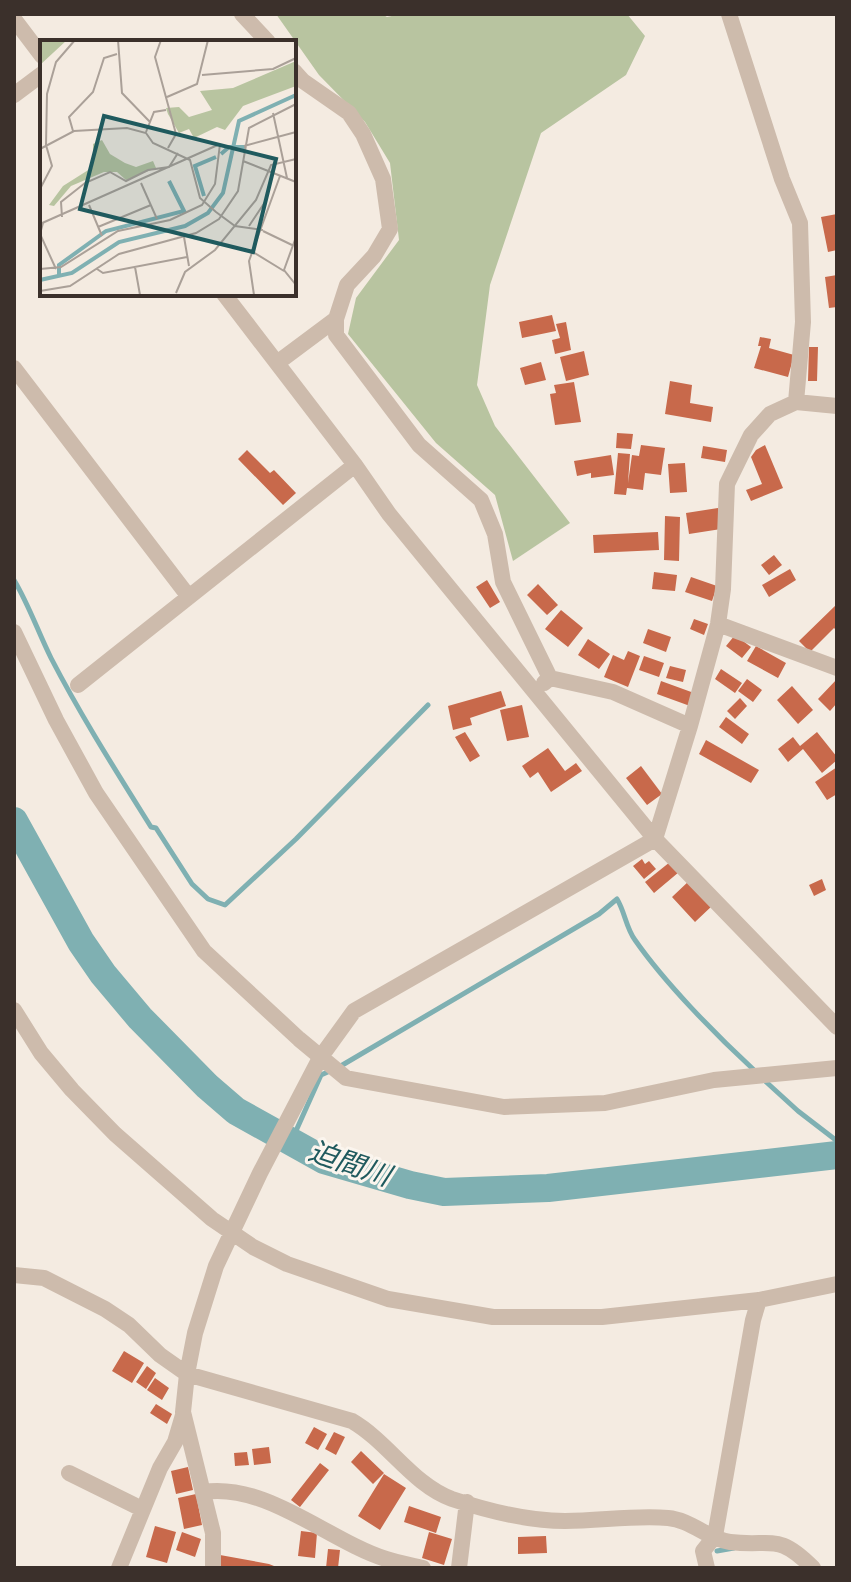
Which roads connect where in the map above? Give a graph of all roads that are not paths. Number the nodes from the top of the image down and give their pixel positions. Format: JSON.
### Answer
{"nodes":[{"id":1,"x":242,"y":14,"type":"edge"},
{"id":2,"x":729,"y":14,"type":"edge"},
{"id":3,"x":14,"y":19,"type":"edge"},
{"id":4,"x":266,"y":40,"type":"edge"},
{"id":5,"x":40,"y":53,"type":"edge"},
{"id":6,"x":296,"y":73,"type":"edge"},
{"id":7,"x":40,"y":76,"type":"edge"},
{"id":8,"x":14,"y":95,"type":"edge"},
{"id":9,"x":226,"y":296,"type":"edge"},
{"id":10,"x":336,"y":319,"type":"junction"},
{"id":11,"x":277,"y":363,"type":"junction"},
{"id":12,"x":14,"y":368,"type":"edge"},
{"id":13,"x":796,"y":402,"type":"junction"},
{"id":14,"x":837,"y":406,"type":"edge"},
{"id":15,"x":355,"y":465,"type":"junction"},
{"id":16,"x":189,"y":597,"type":"junction"},
{"id":17,"x":718,"y":624,"type":"junction"},
{"id":18,"x":14,"y":632,"type":"edge"},
{"id":19,"x":837,"y":668,"type":"edge"},
{"id":20,"x":550,"y":678,"type":"junction"},
{"id":21,"x":78,"y":685,"type":"dead end"},
{"id":22,"x":533,"y":691,"type":"junction"},
{"id":23,"x":690,"y":726,"type":"junction"},
{"id":24,"x":655,"y":839,"type":"junction"},
{"id":25,"x":14,"y":1010,"type":"edge"},
{"id":26,"x":837,"y":1027,"type":"edge"},
{"id":27,"x":320,"y":1058,"type":"junction"},
{"id":28,"x":837,"y":1068,"type":"edge"},
{"id":29,"x":233,"y":1233,"type":"junction"},
{"id":30,"x":14,"y":1275,"type":"edge"},
{"id":31,"x":837,"y":1284,"type":"edge"},
{"id":32,"x":759,"y":1300,"type":"junction"},
{"id":33,"x":187,"y":1374,"type":"junction"},
{"id":34,"x":183,"y":1412,"type":"junction"},
{"id":35,"x":69,"y":1473,"type":"dead end"},
{"id":36,"x":203,"y":1492,"type":"junction"},
{"id":37,"x":467,"y":1502,"type":"junction"},
{"id":38,"x":142,"y":1509,"type":"junction"},
{"id":39,"x":715,"y":1536,"type":"junction"},
{"id":40,"x":119,"y":1568,"type":"edge"},
{"id":41,"x":213,"y":1568,"type":"edge"},
{"id":42,"x":423,"y":1568,"type":"edge"},
{"id":43,"x":459,"y":1568,"type":"edge"},
{"id":44,"x":707,"y":1568,"type":"edge"},
{"id":45,"x":813,"y":1568,"type":"edge"}],
"edges":[{"from":1,"to":4,"type":"street"},
{"from":2,"to":13,"type":"street"},
{"from":3,"to":5,"type":"street"},
{"from":6,"to":10,"type":"street"},
{"from":7,"to":8,"type":"street"},
{"from":9,"to":11,"type":"street"},
{"from":10,"to":11,"type":"street"},
{"from":10,"to":20,"type":"street"},
{"from":11,"to":15,"type":"street"},
{"from":12,"to":16,"type":"street"},
{"from":13,"to":14,"type":"street"},
{"from":13,"to":17,"type":"street"},
{"from":15,"to":16,"type":"street"},
{"from":15,"to":22,"type":"street"},
{"from":16,"to":21,"type":"street"},
{"from":17,"to":19,"type":"street"},
{"from":17,"to":23,"type":"street"},
{"from":18,"to":27,"type":"street"},
{"from":20,"to":22,"type":"street"},
{"from":20,"to":23,"type":"street"},
{"from":22,"to":24,"type":"street"},
{"from":23,"to":24,"type":"street"},
{"from":24,"to":26,"type":"street"},
{"from":24,"to":27,"type":"street"},
{"from":25,"to":29,"type":"street"},
{"from":27,"to":28,"type":"street"},
{"from":27,"to":29,"type":"street"},
{"from":29,"to":32,"type":"street"},
{"from":29,"to":33,"type":"street"},
{"from":30,"to":33,"type":"street"},
{"from":31,"to":32,"type":"street"},
{"from":32,"to":39,"type":"street"},
{"from":33,"to":34,"type":"street"},
{"from":33,"to":37,"type":"street"},
{"from":34,"to":36,"type":"street"},
{"from":34,"to":38,"type":"street"},
{"from":35,"to":38,"type":"street"},
{"from":36,"to":41,"type":"street"},
{"from":36,"to":42,"type":"street"},
{"from":37,"to":39,"type":"street"},
{"from":37,"to":43,"type":"street"},
{"from":38,"to":40,"type":"street"},
{"from":39,"to":44,"type":"street"},
{"from":39,"to":45,"type":"street"}]}
